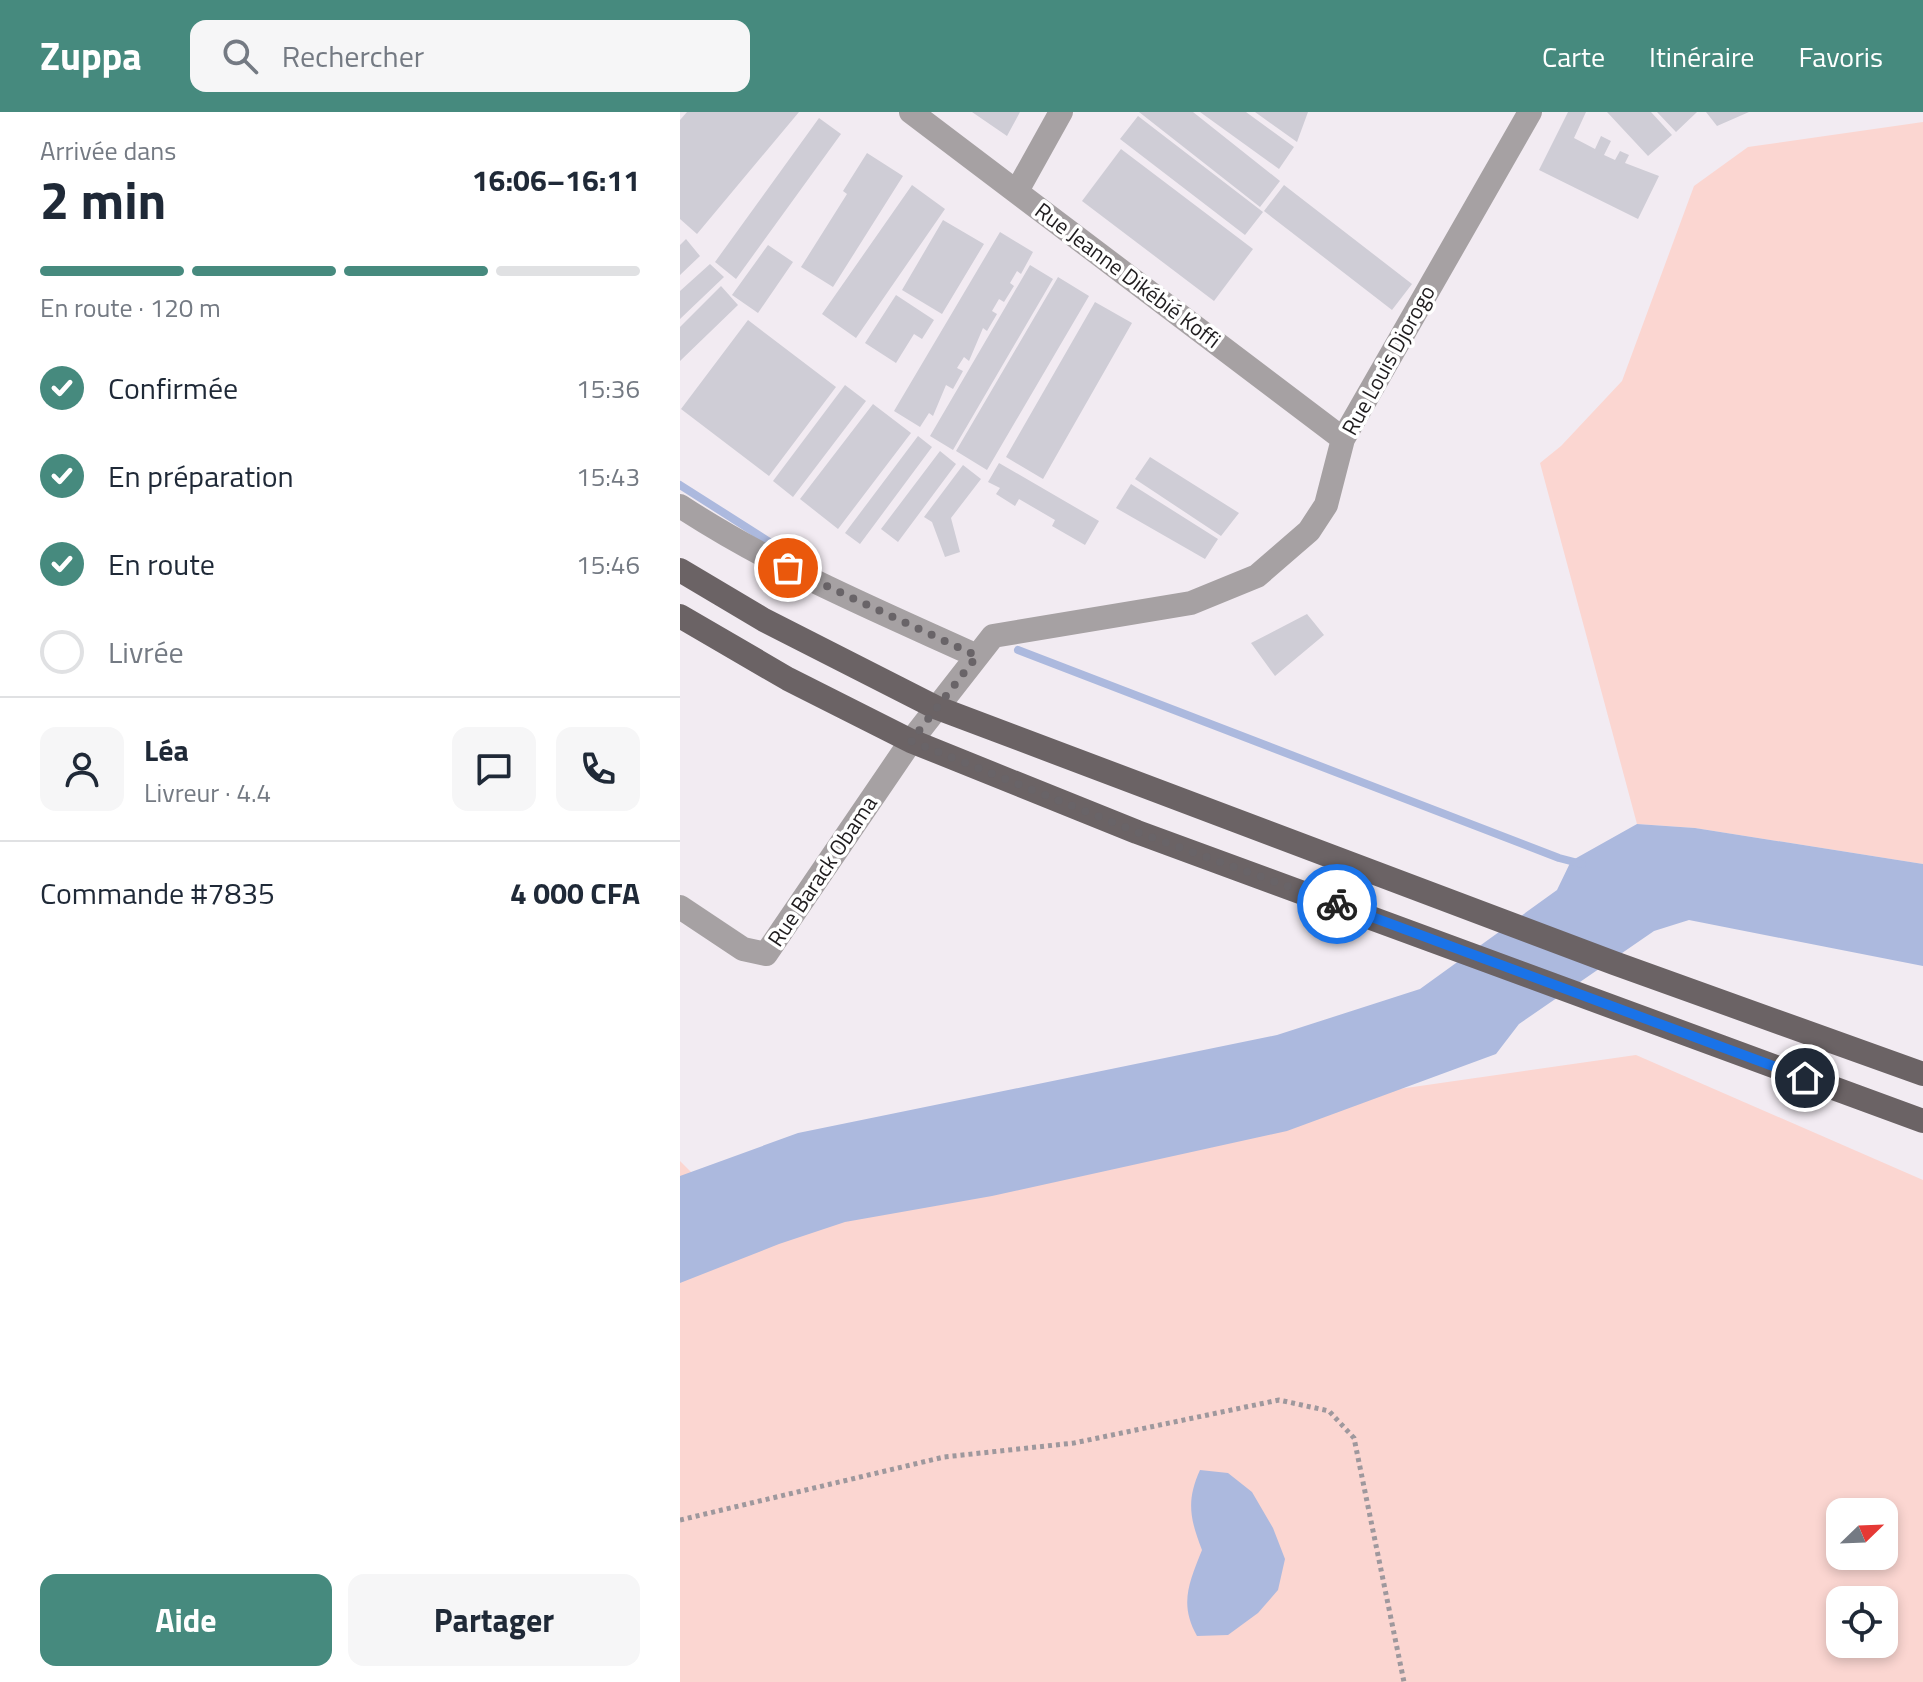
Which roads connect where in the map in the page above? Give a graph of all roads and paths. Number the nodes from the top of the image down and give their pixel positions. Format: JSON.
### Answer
{"nodes":[{"id":1,"x":911,"y":112,"type":"edge"},
{"id":2,"x":1061,"y":112,"type":"edge"},
{"id":3,"x":1530,"y":112,"type":"edge"},
{"id":4,"x":1017,"y":191,"type":"junction"},
{"id":5,"x":1343,"y":439,"type":"junction"},
{"id":6,"x":680,"y":506,"type":"edge"},
{"id":7,"x":680,"y":570,"type":"edge"},
{"id":8,"x":680,"y":616,"type":"edge"},
{"id":9,"x":977,"y":656,"type":"junction"},
{"id":10,"x":935,"y":707,"type":"junction"},
{"id":11,"x":911,"y":741,"type":"junction"},
{"id":12,"x":680,"y":907,"type":"edge"},
{"id":13,"x":1923,"y":1074,"type":"edge"},
{"id":14,"x":1923,"y":1121,"type":"edge"},
{"id":15,"x":680,"y":1520,"type":"edge"},
{"id":16,"x":1404,"y":1682,"type":"edge"}],
"edges":[{"from":1,"to":4,"type":"street","name":"Rue Jeanne Dikébié Koffi"},
{"from":2,"to":4,"type":"street"},
{"from":3,"to":5,"type":"street","name":"Rue Louis Djorogo"},
{"from":4,"to":5,"type":"street","name":"Rue Jeanne Dikébié Koffi"},
{"from":5,"to":9,"type":"street","name":"Rue Louis Djorogo"},
{"from":6,"to":9,"type":"street"},
{"from":7,"to":10,"type":"main road"},
{"from":8,"to":11,"type":"main road"},
{"from":9,"to":10,"type":"street","name":"Rue Louis Djorogo"},
{"from":10,"to":11,"type":"street","name":"Rue Barack Obama"},
{"from":10,"to":13,"type":"main road"},
{"from":11,"to":12,"type":"street","name":"Rue Barack Obama"},
{"from":11,"to":14,"type":"main road"},
{"from":15,"to":16,"type":"path"}]}
